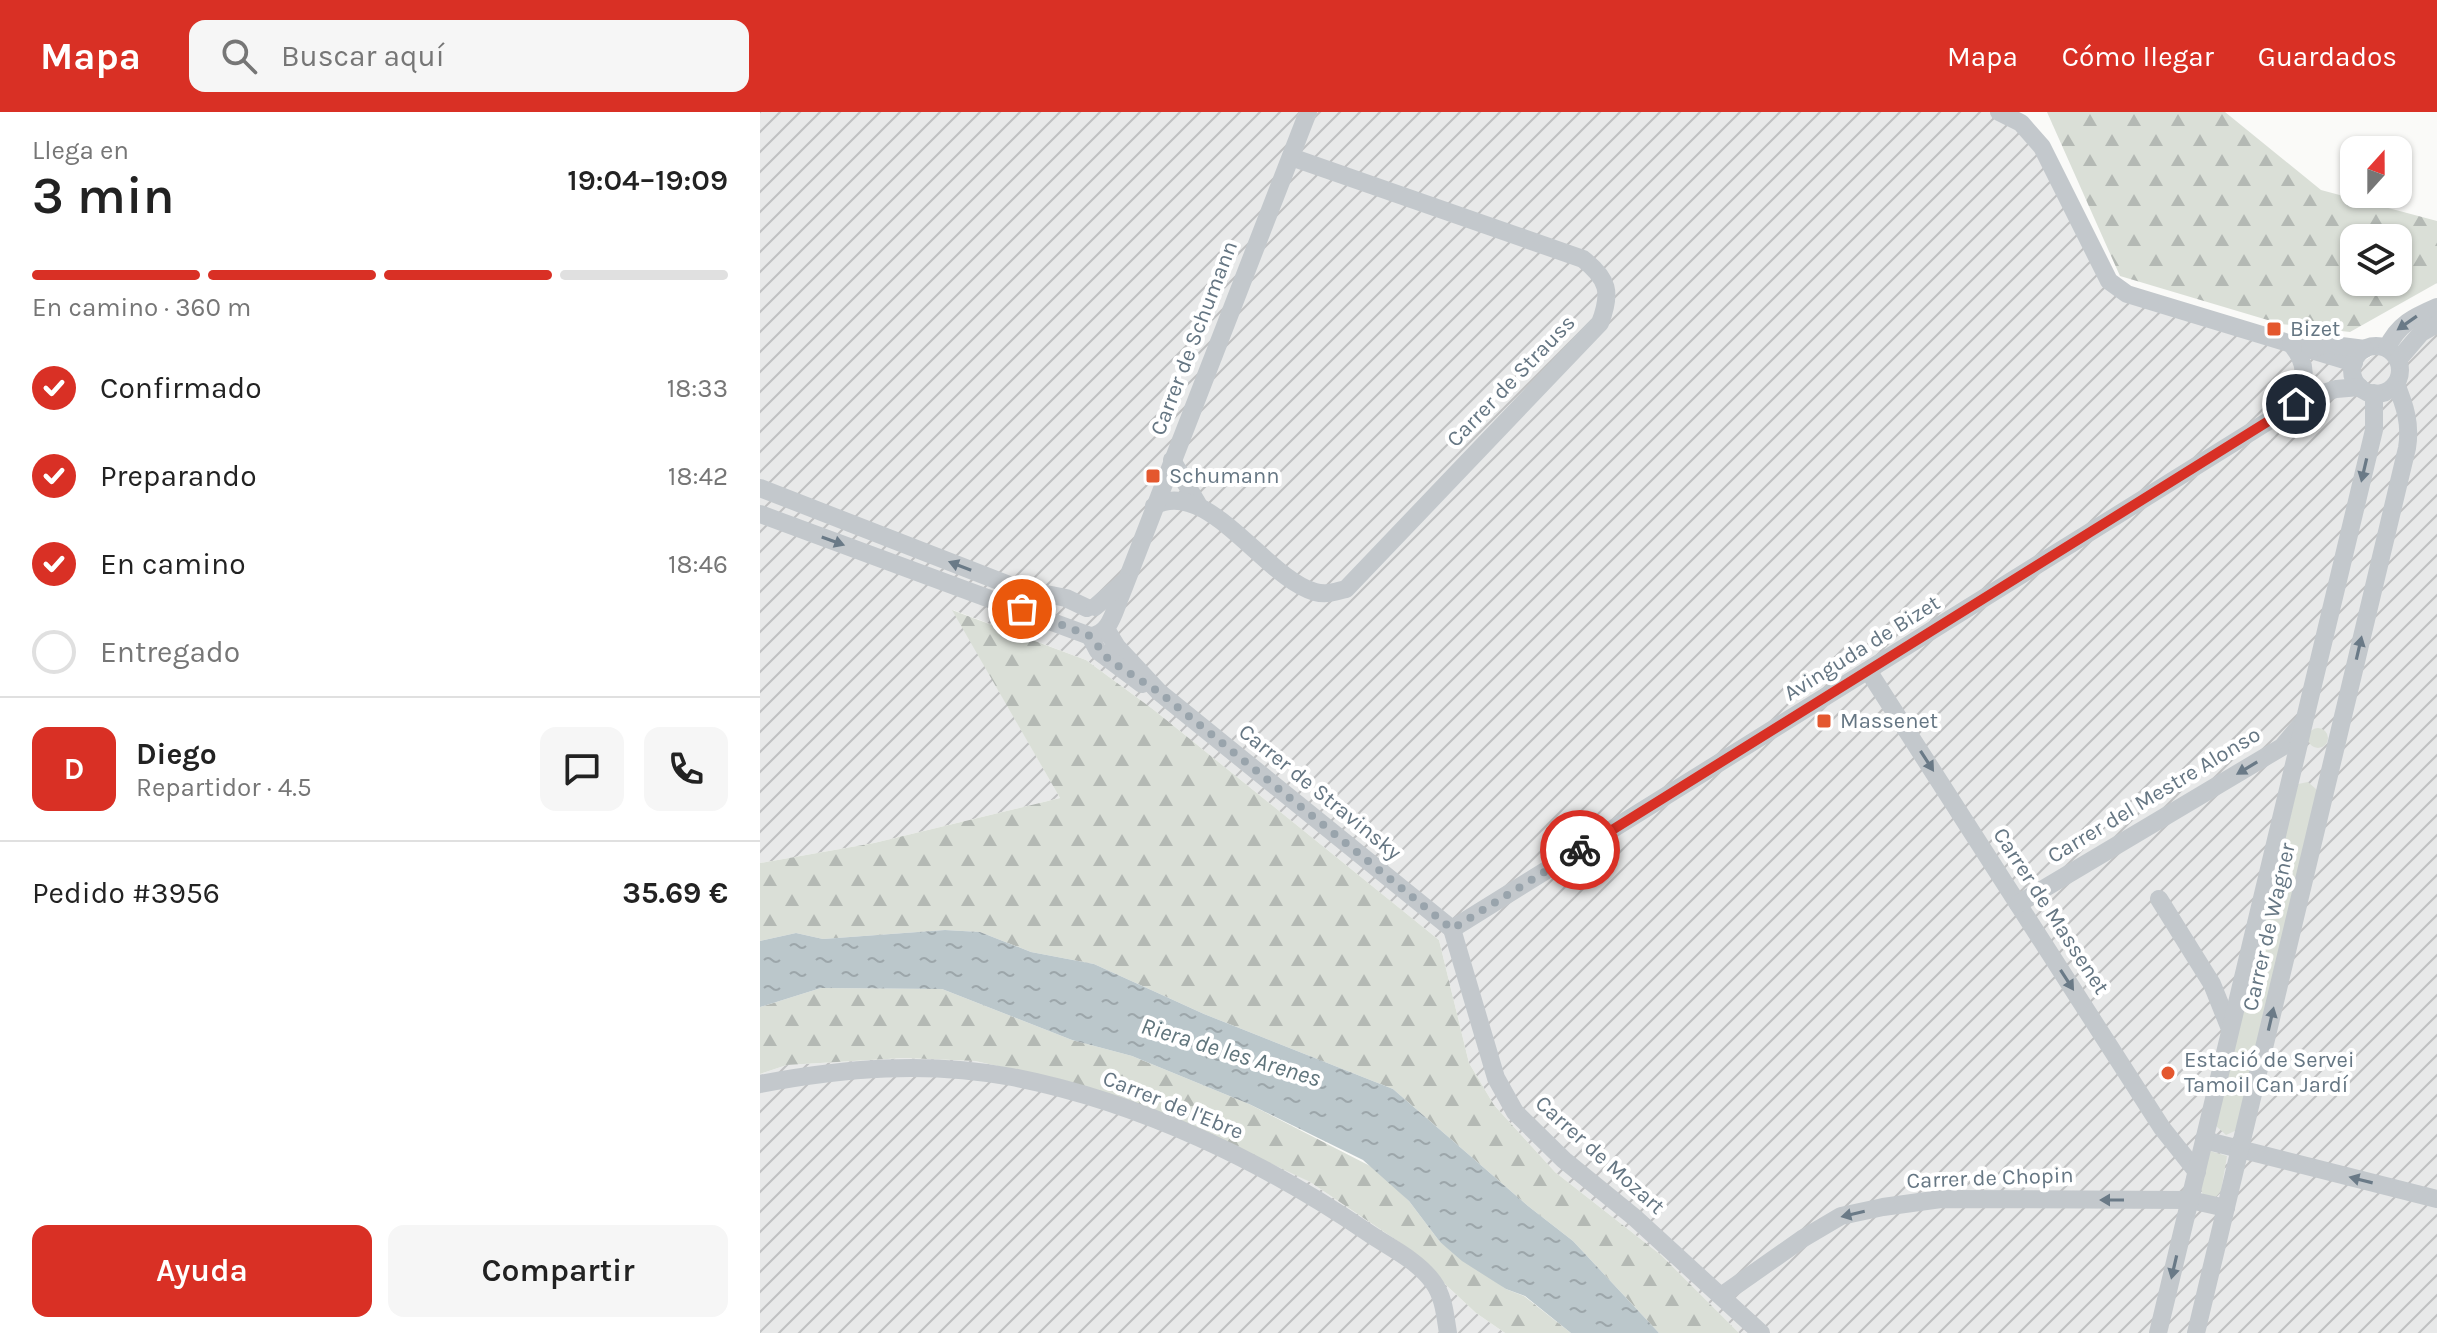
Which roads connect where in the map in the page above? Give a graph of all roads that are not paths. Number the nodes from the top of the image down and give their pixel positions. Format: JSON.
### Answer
{"nodes":[{"id":1,"x":1308,"y":112,"type":"edge"},
{"id":2,"x":1999,"y":112,"type":"edge"},
{"id":3,"x":1291,"y":157,"type":"junction"},
{"id":4,"x":2437,"y":307,"type":"edge"},
{"id":5,"x":2437,"y":324,"type":"edge"},
{"id":6,"x":2291,"y":344,"type":"junction"},
{"id":7,"x":2393,"y":354,"type":"junction"},
{"id":8,"x":2357,"y":359,"type":"junction"},
{"id":9,"x":2396,"y":384,"type":"junction"},
{"id":10,"x":2367,"y":390,"type":"junction"},
{"id":11,"x":2300,"y":402,"type":"junction"},
{"id":12,"x":1172,"y":460,"type":"junction"},
{"id":13,"x":760,"y":488,"type":"edge"},
{"id":14,"x":1154,"y":506,"type":"junction"},
{"id":15,"x":1199,"y":506,"type":"junction"},
{"id":16,"x":760,"y":514,"type":"edge"},
{"id":17,"x":1124,"y":582,"type":"junction"},
{"id":18,"x":1091,"y":607,"type":"junction"},
{"id":19,"x":1098,"y":631,"type":"junction"},
{"id":20,"x":1869,"y":672,"type":"junction"},
{"id":21,"x":2306,"y":719,"type":"junction"},
{"id":22,"x":2341,"y":724,"type":"junction"},
{"id":23,"x":2297,"y":756,"type":"junction"},
{"id":24,"x":2332,"y":763,"type":"junction"},
{"id":25,"x":2159,"y":899,"type":"dead end"},
{"id":26,"x":2018,"y":904,"type":"junction"},
{"id":27,"x":1452,"y":929,"type":"junction"},
{"id":28,"x":2230,"y":1029,"type":"junction"},
{"id":29,"x":760,"y":1084,"type":"edge"},
{"id":30,"x":2204,"y":1140,"type":"junction"},
{"id":31,"x":2240,"y":1149,"type":"junction"},
{"id":32,"x":2197,"y":1172,"type":"junction"},
{"id":33,"x":2437,"y":1199,"type":"edge"},
{"id":34,"x":2190,"y":1200,"type":"junction"},
{"id":35,"x":2226,"y":1208,"type":"junction"},
{"id":36,"x":1721,"y":1296,"type":"junction"},
{"id":37,"x":1448,"y":1333,"type":"edge"},
{"id":38,"x":1761,"y":1333,"type":"edge"},
{"id":39,"x":2158,"y":1333,"type":"edge"},
{"id":40,"x":2196,"y":1333,"type":"edge"}],
"edges":[{"from":1,"to":3,"type":"street","name":"Carrer de Schumann"},
{"from":2,"to":6,"type":"street"},
{"from":3,"to":12,"type":"street","name":"Carrer de Schumann"},
{"from":3,"to":15,"type":"street","name":"Carrer de Strauss"},
{"from":4,"to":7,"type":"street","one_way":true},
{"from":5,"to":7,"type":"street"},
{"from":6,"to":8,"type":"street"},
{"from":6,"to":11,"type":"street"},
{"from":7,"to":8,"type":"street"},
{"from":7,"to":9,"type":"street"},
{"from":8,"to":10,"type":"street"},
{"from":8,"to":11,"type":"street","name":"Avinguda de Bizet"},
{"from":9,"to":10,"type":"street","name":"Avinguda de Bizet"},
{"from":22,"to":9,"type":"street","name":"Carrer de Wagner","one_way":true},
{"from":10,"to":11,"type":"street","name":"Avinguda de Bizet"},
{"from":10,"to":21,"type":"street","name":"Carrer de Wagner","one_way":true},
{"from":11,"to":20,"type":"street","name":"Avinguda de Bizet"},
{"from":12,"to":14,"type":"street","name":"Carrer de Schumann"},
{"from":12,"to":15,"type":"street","name":"Carrer de Strauss"},
{"from":18,"to":13,"type":"street","one_way":true},
{"from":14,"to":15,"type":"street"},
{"from":14,"to":17,"type":"street","name":"Carrer de Schumann"},
{"from":16,"to":19,"type":"street","one_way":true},
{"from":17,"to":18,"type":"street","name":"Carrer de Schumann"},
{"from":17,"to":19,"type":"street","name":"Carrer de Schumann"},
{"from":18,"to":19,"type":"street","name":"Carrer de Stravinsky"},
{"from":18,"to":19,"type":"street"},
{"from":19,"to":27,"type":"street","name":"Carrer de Stravinsky"},
{"from":20,"to":26,"type":"street","name":"Carrer de Massenet","one_way":true},
{"from":20,"to":27,"type":"street","name":"Avinguda de Bizet"},
{"from":21,"to":22,"type":"street"},
{"from":21,"to":23,"type":"street","name":"Carrer de Wagner"},
{"from":21,"to":26,"type":"street","name":"Carrer del Mestre Alonso","one_way":true},
{"from":22,"to":24,"type":"street","name":"Carrer de Wagner"},
{"from":23,"to":24,"type":"street"},
{"from":23,"to":28,"type":"street","name":"Carrer de Wagner"},
{"from":31,"to":24,"type":"street","name":"Carrer de Wagner","one_way":true},
{"from":25,"to":28,"type":"street"},
{"from":26,"to":32,"type":"street","name":"Carrer de Massenet","one_way":true},
{"from":27,"to":36,"type":"street","name":"Carrer de Mozart"},
{"from":28,"to":30,"type":"street","name":"Carrer de Wagner"},
{"from":29,"to":37,"type":"street","name":"Carrer de l'Ebre"},
{"from":30,"to":31,"type":"street"},
{"from":30,"to":32,"type":"street","name":"Carrer de Wagner"},
{"from":33,"to":31,"type":"street","one_way":true},
{"from":31,"to":35,"type":"street","name":"Carrer de Wagner"},
{"from":32,"to":34,"type":"street","name":"Carrer de Wagner"},
{"from":34,"to":35,"type":"street"},
{"from":34,"to":36,"type":"street","name":"Carrer de Chopin","one_way":true},
{"from":34,"to":39,"type":"street","name":"Carrer de Wagner","one_way":true},
{"from":35,"to":40,"type":"street","name":"Carrer de Wagner"},
{"from":36,"to":38,"type":"street","name":"Carrer de Mozart"}]}
